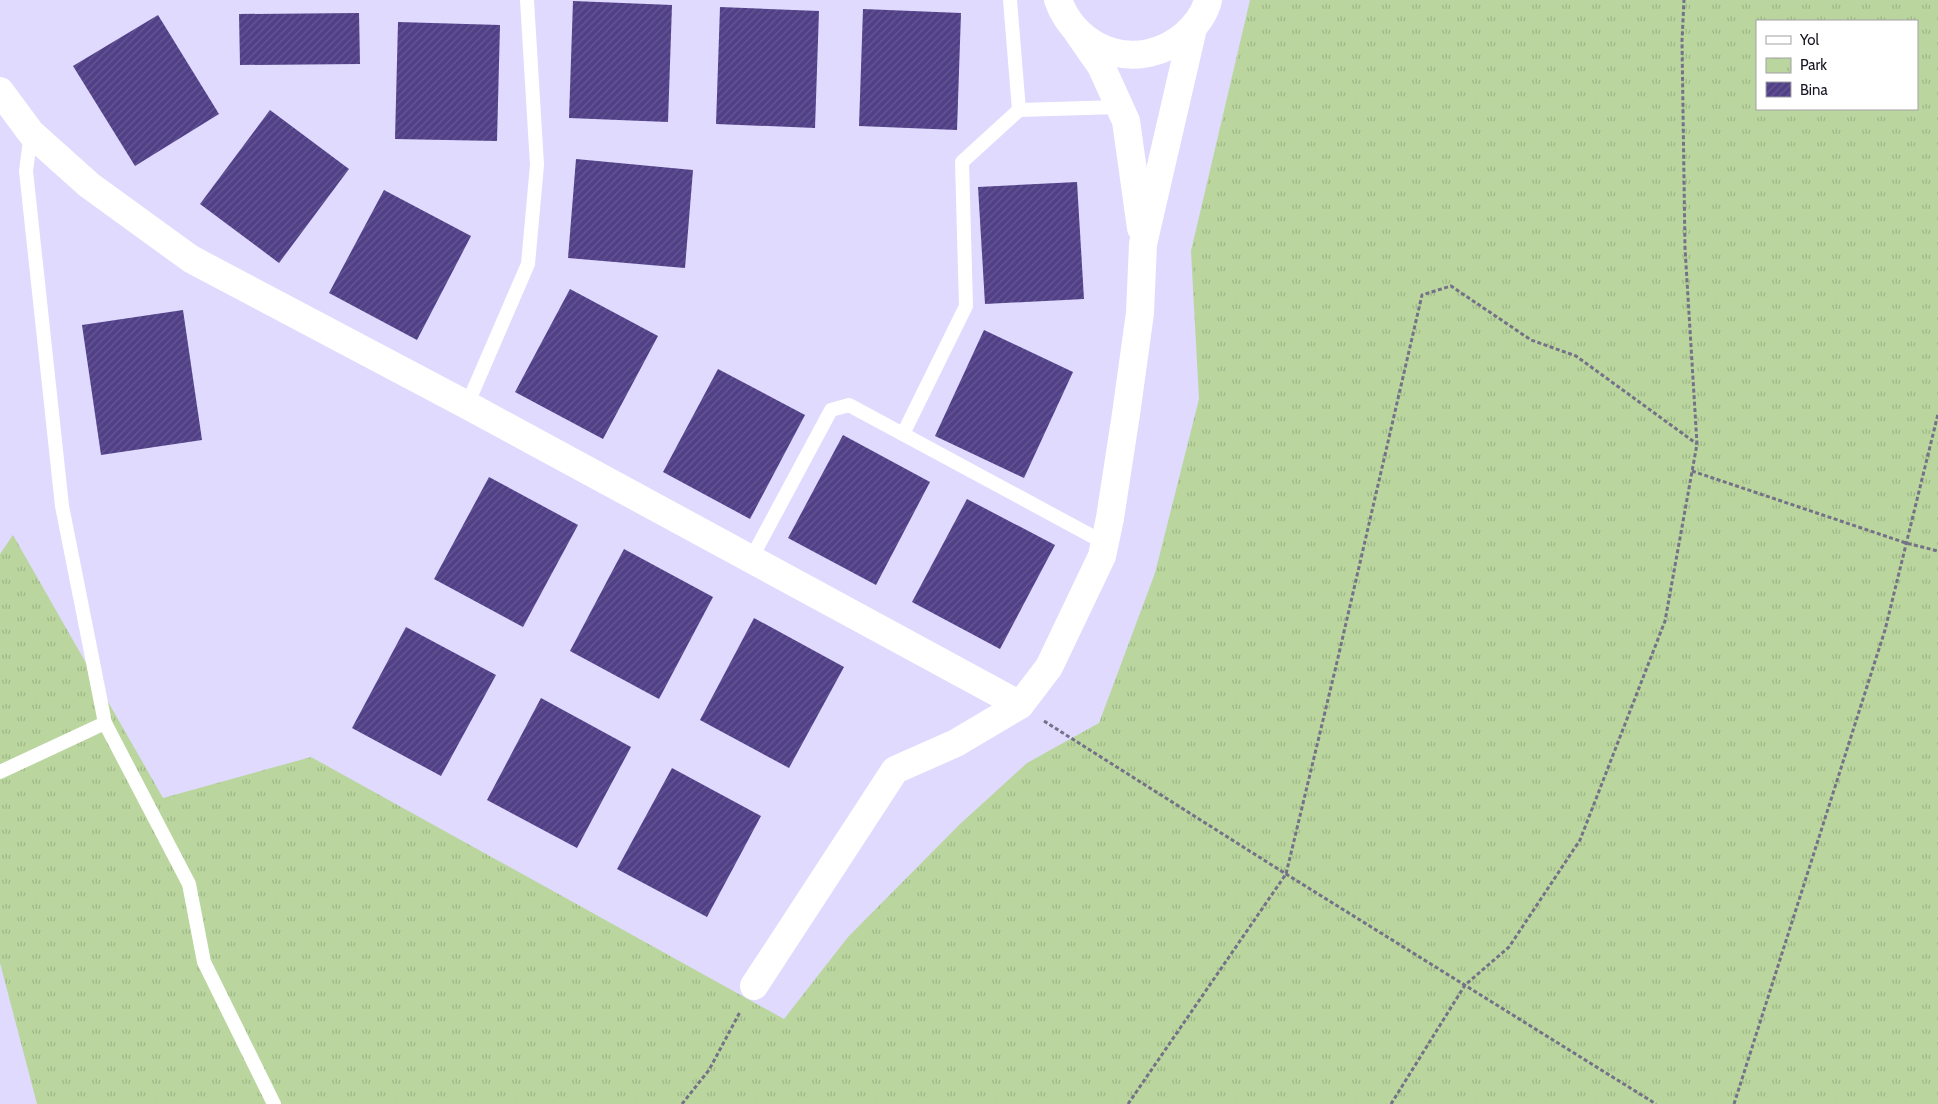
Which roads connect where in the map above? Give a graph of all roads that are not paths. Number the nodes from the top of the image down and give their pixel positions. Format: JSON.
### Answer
{"nodes":[{"id":1,"x":527,"y":0,"type":"edge"},
{"id":2,"x":1010,"y":0,"type":"edge"},
{"id":3,"x":1058,"y":0,"type":"edge"},
{"id":4,"x":1208,"y":0,"type":"edge"},
{"id":5,"x":1192,"y":28,"type":"junction"},
{"id":6,"x":1078,"y":33,"type":"junction"},
{"id":7,"x":0,"y":91,"type":"edge"},
{"id":8,"x":1119,"y":107,"type":"junction"},
{"id":9,"x":1019,"y":110,"type":"junction"},
{"id":10,"x":31,"y":134,"type":"junction"},
{"id":11,"x":1143,"y":244,"type":"junction"},
{"id":12,"x":467,"y":404,"type":"junction"},
{"id":13,"x":903,"y":434,"type":"junction"},
{"id":14,"x":1104,"y":542,"type":"junction"},
{"id":15,"x":751,"y":559,"type":"junction"},
{"id":16,"x":1020,"y":705,"type":"junction"},
{"id":17,"x":106,"y":723,"type":"junction"},
{"id":18,"x":0,"y":772,"type":"edge"},
{"id":19,"x":754,"y":986,"type":"road end"},
{"id":20,"x":274,"y":1104,"type":"edge"}],
"edges":[{"from":1,"to":12,"type":"lane"},
{"from":2,"to":9,"type":"lane"},
{"from":3,"to":6,"type":"street"},
{"from":4,"to":5,"type":"street"},
{"from":5,"to":6,"type":"street"},
{"from":5,"to":11,"type":"street"},
{"from":6,"to":8,"type":"street"},
{"from":7,"to":10,"type":"street"},
{"from":8,"to":9,"type":"lane"},
{"from":8,"to":11,"type":"street"},
{"from":9,"to":13,"type":"lane"},
{"from":10,"to":12,"type":"street"},
{"from":10,"to":17,"type":"lane"},
{"from":11,"to":14,"type":"street"},
{"from":12,"to":15,"type":"street"},
{"from":13,"to":14,"type":"lane"},
{"from":13,"to":15,"type":"lane"},
{"from":14,"to":16,"type":"street"},
{"from":15,"to":16,"type":"street"},
{"from":16,"to":19,"type":"street"},
{"from":17,"to":18,"type":"lane"},
{"from":17,"to":20,"type":"lane"}]}
